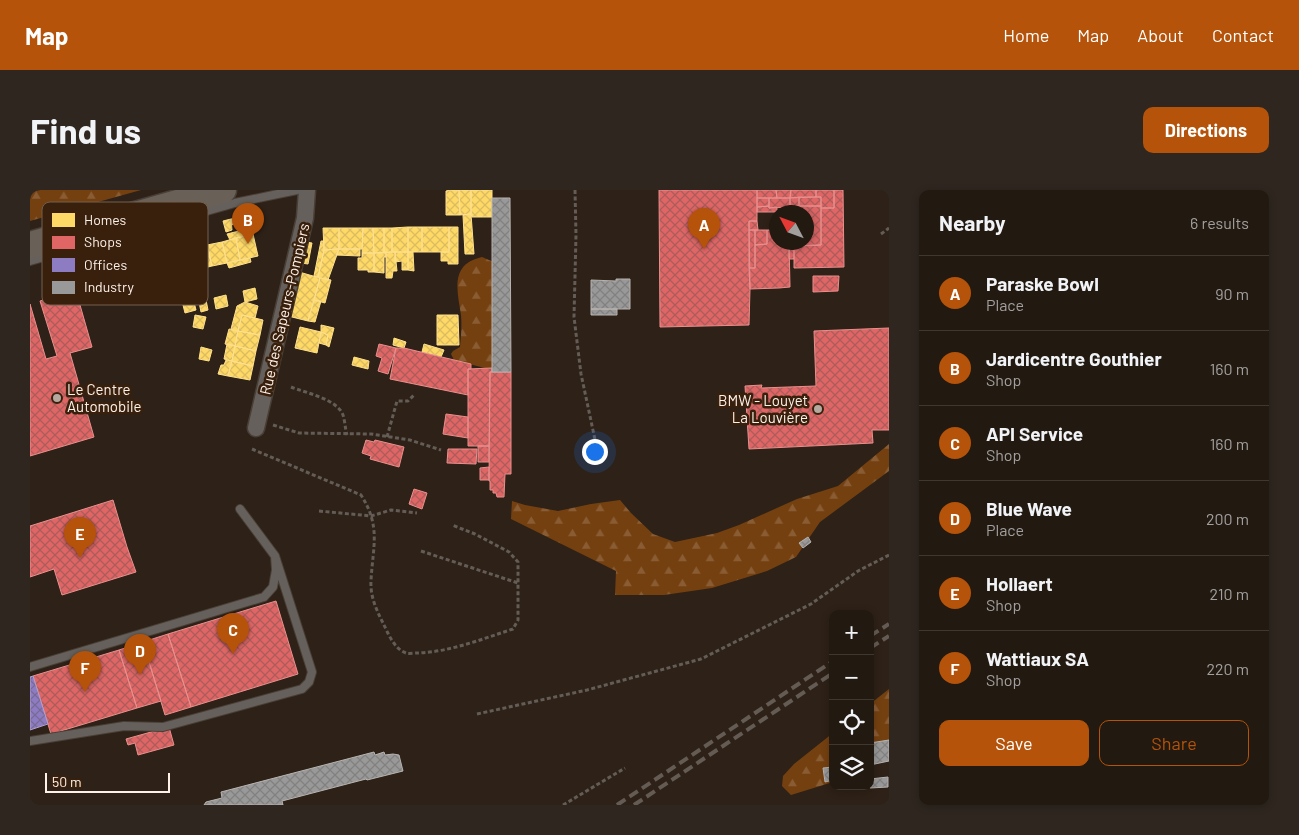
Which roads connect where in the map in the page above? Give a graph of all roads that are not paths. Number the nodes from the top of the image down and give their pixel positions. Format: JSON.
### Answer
{"nodes":[{"id":1,"x":223,"y":190,"type":"edge"},
{"id":2,"x":296,"y":190,"type":"edge"},
{"id":3,"x":307,"y":190,"type":"edge"},
{"id":4,"x":181,"y":202,"type":"edge"},
{"id":5,"x":208,"y":211,"type":"edge"},
{"id":6,"x":257,"y":424,"type":"road end"},
{"id":7,"x":240,"y":510,"type":"dead end"},
{"id":8,"x":275,"y":556,"type":"junction"},
{"id":9,"x":30,"y":667,"type":"edge"},
{"id":10,"x":30,"y":741,"type":"edge"}],
"edges":[{"from":1,"to":4,"type":"main road"},
{"from":2,"to":5,"type":"lane"},
{"from":3,"to":6,"type":"street","name":"Rue des Sapeurs-Pompiers"},
{"from":7,"to":8,"type":"lane"},
{"from":8,"to":9,"type":"lane"},
{"from":8,"to":10,"type":"lane"}]}
